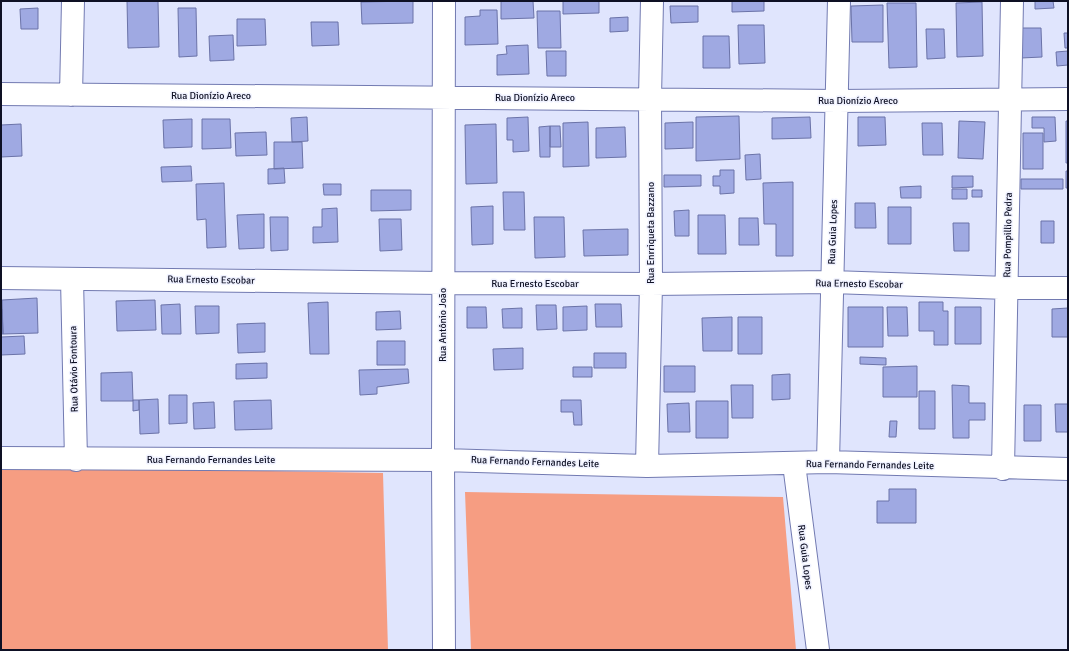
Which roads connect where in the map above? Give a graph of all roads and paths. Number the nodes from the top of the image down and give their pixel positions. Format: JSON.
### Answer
{"nodes":[{"id":1,"x":73,"y":1,"type":"edge"},
{"id":2,"x":444,"y":1,"type":"edge"},
{"id":3,"x":652,"y":1,"type":"edge"},
{"id":4,"x":839,"y":1,"type":"edge"},
{"id":5,"x":1012,"y":1,"type":"edge"},
{"id":6,"x":1,"y":94,"type":"edge"},
{"id":7,"x":71,"y":95,"type":"junction"},
{"id":8,"x":445,"y":97,"type":"junction"},
{"id":9,"x":650,"y":98,"type":"junction"},
{"id":10,"x":1010,"y":99,"type":"junction"},
{"id":11,"x":1068,"y":99,"type":"edge"},
{"id":12,"x":837,"y":101,"type":"junction"},
{"id":13,"x":1,"y":278,"type":"edge"},
{"id":14,"x":72,"y":279,"type":"junction"},
{"id":15,"x":832,"y":282,"type":"junction"},
{"id":16,"x":443,"y":283,"type":"junction"},
{"id":17,"x":651,"y":284,"type":"junction"},
{"id":18,"x":1007,"y":288,"type":"junction"},
{"id":19,"x":1068,"y":288,"type":"edge"},
{"id":20,"x":1,"y":458,"type":"edge"},
{"id":21,"x":76,"y":460,"type":"junction"},
{"id":22,"x":443,"y":460,"type":"junction"},
{"id":23,"x":828,"y":462,"type":"junction"},
{"id":24,"x":794,"y":464,"type":"junction"},
{"id":25,"x":647,"y":466,"type":"junction"},
{"id":26,"x":1003,"y":469,"type":"junction"},
{"id":27,"x":1068,"y":469,"type":"edge"},
{"id":28,"x":444,"y":650,"type":"edge"},
{"id":29,"x":818,"y":650,"type":"edge"}],
"edges":[{"from":1,"to":7,"type":"street"},
{"from":2,"to":8,"type":"street","name":"Rua Antônio João"},
{"from":3,"to":9,"type":"street","name":"Rua Enrriqueta Bazzano"},
{"from":4,"to":12,"type":"street","name":"Rua Guia Lopes"},
{"from":5,"to":10,"type":"street","name":"Rua Pompillio Pedra"},
{"from":6,"to":7,"type":"street","name":"Rua Dionízio Areco"},
{"from":7,"to":8,"type":"street","name":"Rua Dionízio Areco"},
{"from":8,"to":9,"type":"street","name":"Rua Dionízio Areco"},
{"from":8,"to":16,"type":"street","name":"Rua Antônio João"},
{"from":9,"to":12,"type":"street","name":"Rua Dionízio Areco"},
{"from":9,"to":17,"type":"street","name":"Rua Enrriqueta Bazzano"},
{"from":10,"to":11,"type":"street","name":"Rua Dionízio Areco"},
{"from":10,"to":12,"type":"street","name":"Rua Dionízio Areco"},
{"from":10,"to":18,"type":"street","name":"Rua Pompillio Pedra"},
{"from":12,"to":15,"type":"street","name":"Rua Guia Lopes"},
{"from":13,"to":14,"type":"street","name":"Rua Ernesto Escobar"},
{"from":14,"to":16,"type":"street","name":"Rua Ernesto Escobar"},
{"from":14,"to":21,"type":"street","name":"Rua Otávio Fontoura"},
{"from":15,"to":17,"type":"street","name":"Rua Ernesto Escobar"},
{"from":15,"to":18,"type":"street","name":"Rua Ernesto Escobar"},
{"from":15,"to":23,"type":"street","name":"Rua Guia Lopes"},
{"from":16,"to":17,"type":"street","name":"Rua Ernesto Escobar"},
{"from":16,"to":22,"type":"street","name":"Rua Antônio João"},
{"from":17,"to":25,"type":"street","name":"Rua Enrriqueta Bazzano"},
{"from":18,"to":19,"type":"street","name":"Rua Ernesto Escobar"},
{"from":18,"to":26,"type":"street","name":"Rua Pompillio Pedra"},
{"from":20,"to":21,"type":"street","name":"Rua Fernando Fernandes Leite"},
{"from":21,"to":22,"type":"street","name":"Rua Fernando Fernandes Leite"},
{"from":22,"to":25,"type":"street","name":"Rua Fernando Fernandes Leite"},
{"from":22,"to":28,"type":"street","name":"Rua Antônio João"},
{"from":23,"to":24,"type":"street","name":"Rua Fernando Fernandes Leite"},
{"from":23,"to":26,"type":"street","name":"Rua Fernando Fernandes Leite"},
{"from":24,"to":25,"type":"street","name":"Rua Fernando Fernandes Leite"},
{"from":24,"to":29,"type":"street","name":"Rua Guia Lopes"},
{"from":26,"to":27,"type":"street","name":"Rua Fernando Fernandes Leite"}]}
